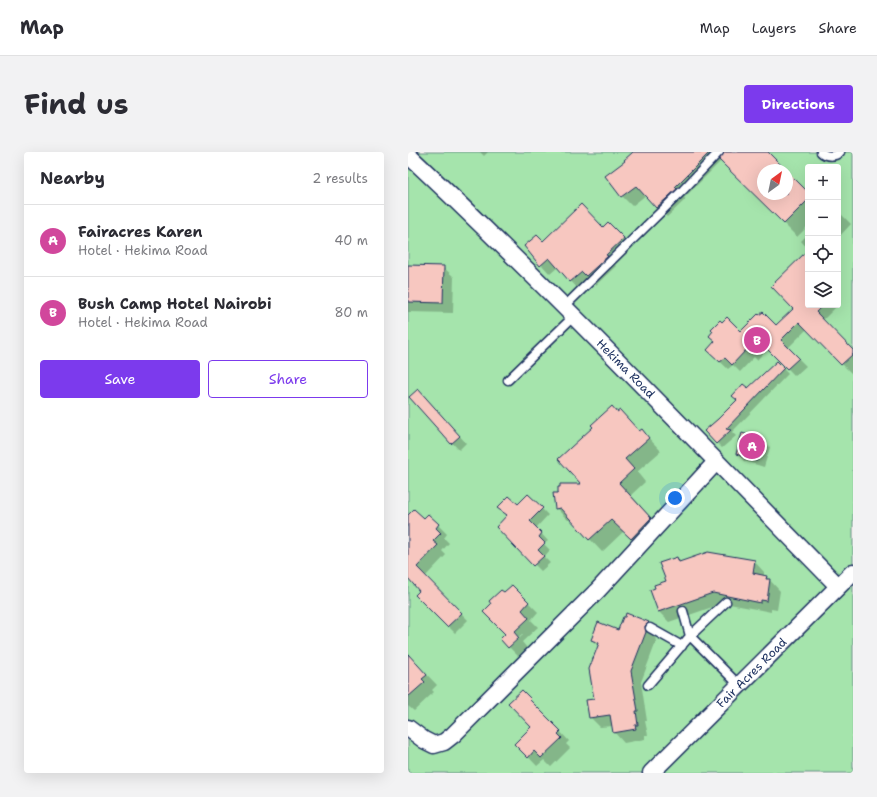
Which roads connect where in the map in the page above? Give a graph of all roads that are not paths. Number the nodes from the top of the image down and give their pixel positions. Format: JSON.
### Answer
{"nodes":[{"id":1,"x":719,"y":152,"type":"edge"},
{"id":2,"x":821,"y":152,"type":"edge"},
{"id":3,"x":840,"y":152,"type":"edge"},
{"id":4,"x":408,"y":155,"type":"edge"},
{"id":5,"x":569,"y":312,"type":"junction"},
{"id":6,"x":508,"y":380,"type":"dead end"},
{"id":7,"x":716,"y":462,"type":"junction"},
{"id":8,"x":853,"y":572,"type":"edge"},
{"id":9,"x":838,"y":586,"type":"junction"},
{"id":10,"x":726,"y":602,"type":"dead end"},
{"id":11,"x":683,"y":611,"type":"dead end"},
{"id":12,"x":650,"y":628,"type":"dead end"},
{"id":13,"x":690,"y":636,"type":"junction"},
{"id":14,"x":682,"y":646,"type":"junction"},
{"id":15,"x":648,"y":685,"type":"dead end"},
{"id":16,"x":739,"y":685,"type":"junction"},
{"id":17,"x":408,"y":728,"type":"edge"},
{"id":18,"x":650,"y":773,"type":"edge"}],
"edges":[{"from":1,"to":5,"type":"lane"},
{"from":2,"to":3,"type":"lane"},
{"from":4,"to":5,"type":"street","name":"Hekima Road"},
{"from":5,"to":6,"type":"lane"},
{"from":5,"to":7,"type":"street","name":"Hekima Road"},
{"from":7,"to":9,"type":"street","name":"Hekima Road"},
{"from":7,"to":17,"type":"street"},
{"from":8,"to":9,"type":"street","name":"Fair Acres Road"},
{"from":9,"to":16,"type":"street","name":"Fair Acres Road"},
{"from":10,"to":13,"type":"lane"},
{"from":11,"to":13,"type":"lane"},
{"from":12,"to":14,"type":"lane"},
{"from":13,"to":14,"type":"lane"},
{"from":13,"to":16,"type":"lane"},
{"from":14,"to":15,"type":"lane"},
{"from":16,"to":18,"type":"street","name":"Fair Acres Road"}]}
